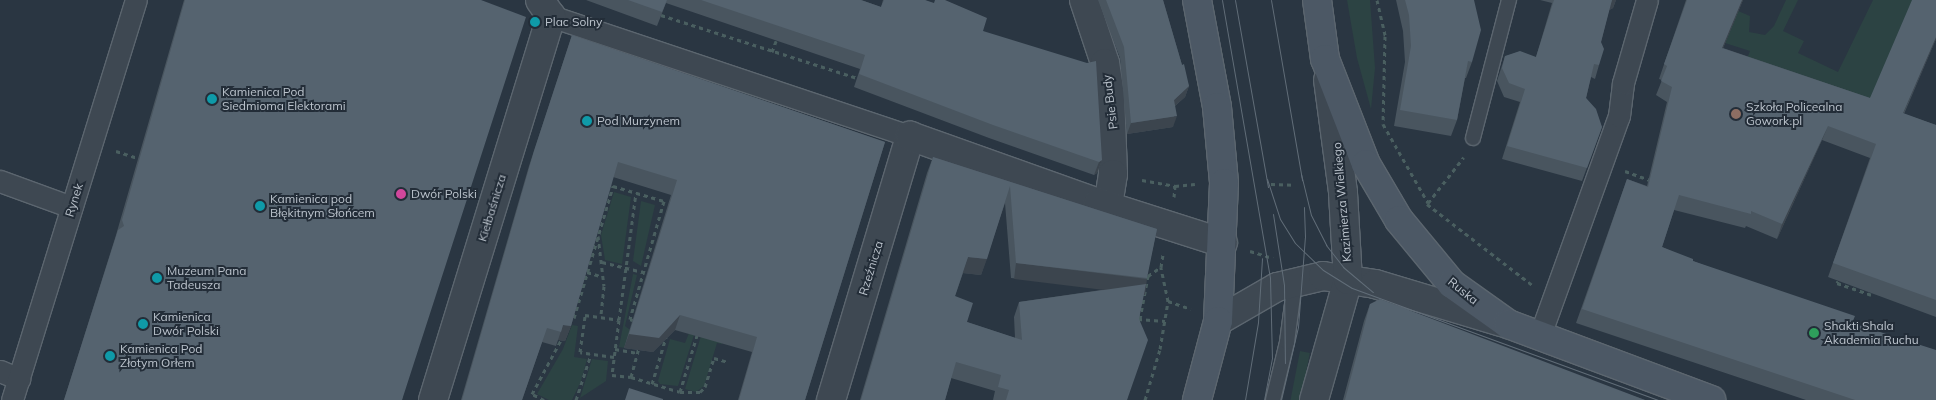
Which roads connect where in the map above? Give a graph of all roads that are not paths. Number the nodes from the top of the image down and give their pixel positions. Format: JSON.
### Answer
{"nodes":[{"id":1,"x":136,"y":0,"type":"edge"},
{"id":2,"x":1084,"y":0,"type":"edge"},
{"id":3,"x":1197,"y":0,"type":"edge"},
{"id":4,"x":1317,"y":0,"type":"edge"},
{"id":5,"x":1509,"y":0,"type":"edge"},
{"id":6,"x":1647,"y":0,"type":"edge"},
{"id":7,"x":546,"y":8,"type":"edge"},
{"id":8,"x":1326,"y":59,"type":"junction"},
{"id":9,"x":910,"y":136,"type":"junction"},
{"id":10,"x":1472,"y":143,"type":"road end"},
{"id":11,"x":0,"y":181,"type":"edge"},
{"id":12,"x":1108,"y":206,"type":"junction"},
{"id":13,"x":71,"y":207,"type":"junction"},
{"id":14,"x":1223,"y":243,"type":"junction"},
{"id":15,"x":1348,"y":280,"type":"junction"},
{"id":16,"x":1296,"y":281,"type":"junction"},
{"id":17,"x":1218,"y":321,"type":"junction"},
{"id":18,"x":1508,"y":324,"type":"junction"},
{"id":19,"x":1540,"y":335,"type":"junction"},
{"id":20,"x":9,"y":375,"type":"edge"},
{"id":21,"x":12,"y":400,"type":"edge"},
{"id":22,"x":433,"y":400,"type":"edge"},
{"id":23,"x":831,"y":400,"type":"edge"},
{"id":24,"x":1197,"y":400,"type":"edge"},
{"id":25,"x":1273,"y":400,"type":"edge"},
{"id":26,"x":1314,"y":400,"type":"edge"},
{"id":27,"x":1711,"y":400,"type":"edge"}],
"edges":[{"from":1,"to":13,"type":"street","name":"Rynek"},
{"from":2,"to":12,"type":"street","name":"Psie Budy"},
{"from":3,"to":14,"type":"main road"},
{"from":4,"to":8,"type":"main road","name":"Kazimierza Wielkiego"},
{"from":5,"to":10,"type":"lane"},
{"from":6,"to":19,"type":"street"},
{"from":7,"to":9,"type":"street"},
{"from":7,"to":22,"type":"street","name":"Kiełbaśnicza"},
{"from":8,"to":15,"type":"street","name":"Kazimierza Wielkiego"},
{"from":8,"to":18,"type":"main road","name":"Ruska"},
{"from":9,"to":12,"type":"street"},
{"from":9,"to":23,"type":"street","name":"Rzeźnicza"},
{"from":11,"to":13,"type":"street"},
{"from":12,"to":14,"type":"street"},
{"from":13,"to":20,"type":"street","name":"Rynek"},
{"from":14,"to":17,"type":"main road"},
{"from":15,"to":16,"type":"street"},
{"from":15,"to":18,"type":"street"},
{"from":15,"to":26,"type":"street","name":"Kazimierza Wielkiego"},
{"from":16,"to":17,"type":"street"},
{"from":16,"to":25,"type":"lane"},
{"from":17,"to":24,"type":"main road"},
{"from":18,"to":19,"type":"main road","name":"Ruska"},
{"from":19,"to":27,"type":"main road","name":"Ruska"},
{"from":20,"to":21,"type":"street","name":"Rynek"}]}
